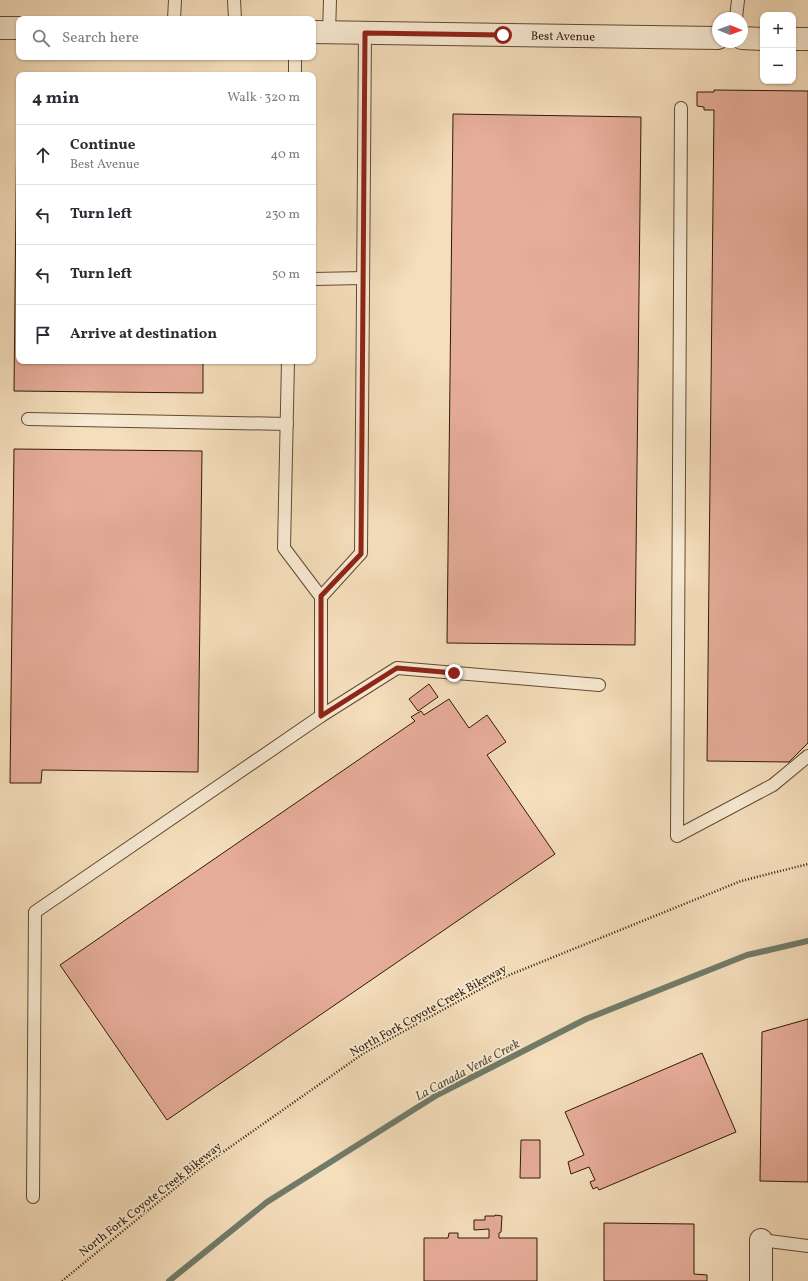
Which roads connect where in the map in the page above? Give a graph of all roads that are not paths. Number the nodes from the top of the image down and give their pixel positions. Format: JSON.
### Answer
{"nodes":[{"id":1,"x":175,"y":0,"type":"edge"},
{"id":2,"x":234,"y":0,"type":"edge"},
{"id":3,"x":330,"y":0,"type":"edge"},
{"id":4,"x":738,"y":0,"type":"edge"},
{"id":5,"x":737,"y":12,"type":"edge"},
{"id":6,"x":174,"y":16,"type":"edge"},
{"id":7,"x":235,"y":16,"type":"edge"},
{"id":8,"x":0,"y":28,"type":"edge"},
{"id":9,"x":16,"y":28,"type":"edge"},
{"id":10,"x":321,"y":32,"type":"edge"},
{"id":11,"x":365,"y":33,"type":"junction"},
{"id":12,"x":712,"y":38,"type":"edge"},
{"id":13,"x":748,"y":38,"type":"edge"},
{"id":14,"x":760,"y":39,"type":"edge"},
{"id":15,"x":796,"y":39,"type":"edge"},
{"id":16,"x":808,"y":39,"type":"edge"},
{"id":17,"x":295,"y":60,"type":"edge"},
{"id":18,"x":295,"y":72,"type":"edge"},
{"id":19,"x":682,"y":108,"type":"dead end"},
{"id":20,"x":363,"y":278,"type":"junction"},
{"id":21,"x":316,"y":279,"type":"edge"},
{"id":22,"x":288,"y":364,"type":"edge"},
{"id":23,"x":28,"y":419,"type":"dead end"},
{"id":24,"x":287,"y":424,"type":"junction"},
{"id":25,"x":321,"y":596,"type":"junction"},
{"id":26,"x":599,"y":685,"type":"dead end"},
{"id":27,"x":321,"y":716,"type":"junction"},
{"id":28,"x":808,"y":756,"type":"edge"},
{"id":29,"x":33,"y":1196,"type":"dead end"},
{"id":30,"x":761,"y":1240,"type":"joint"},
{"id":31,"x":808,"y":1246,"type":"edge"},
{"id":32,"x":761,"y":1281,"type":"edge"}],
"edges":[{"from":1,"to":6,"type":"lane"},
{"from":2,"to":7,"type":"lane"},
{"from":3,"to":10,"type":"lane"},
{"from":4,"to":5,"type":"lane"},
{"from":8,"to":9,"type":"street"},
{"from":10,"to":11,"type":"street","name":"Best Avenue"},
{"from":11,"to":12,"type":"street","name":"Best Avenue"},
{"from":11,"to":20,"type":"lane"},
{"from":13,"to":14,"type":"street"},
{"from":15,"to":16,"type":"street"},
{"from":17,"to":18,"type":"lane"},
{"from":19,"to":28,"type":"lane"},
{"from":20,"to":21,"type":"lane"},
{"from":20,"to":25,"type":"lane"},
{"from":22,"to":24,"type":"lane"},
{"from":23,"to":24,"type":"lane"},
{"from":24,"to":25,"type":"lane"},
{"from":25,"to":27,"type":"lane"},
{"from":26,"to":27,"type":"lane"},
{"from":27,"to":29,"type":"lane"},
{"from":30,"to":31,"type":"lane"},
{"from":30,"to":32,"type":"street"}]}
